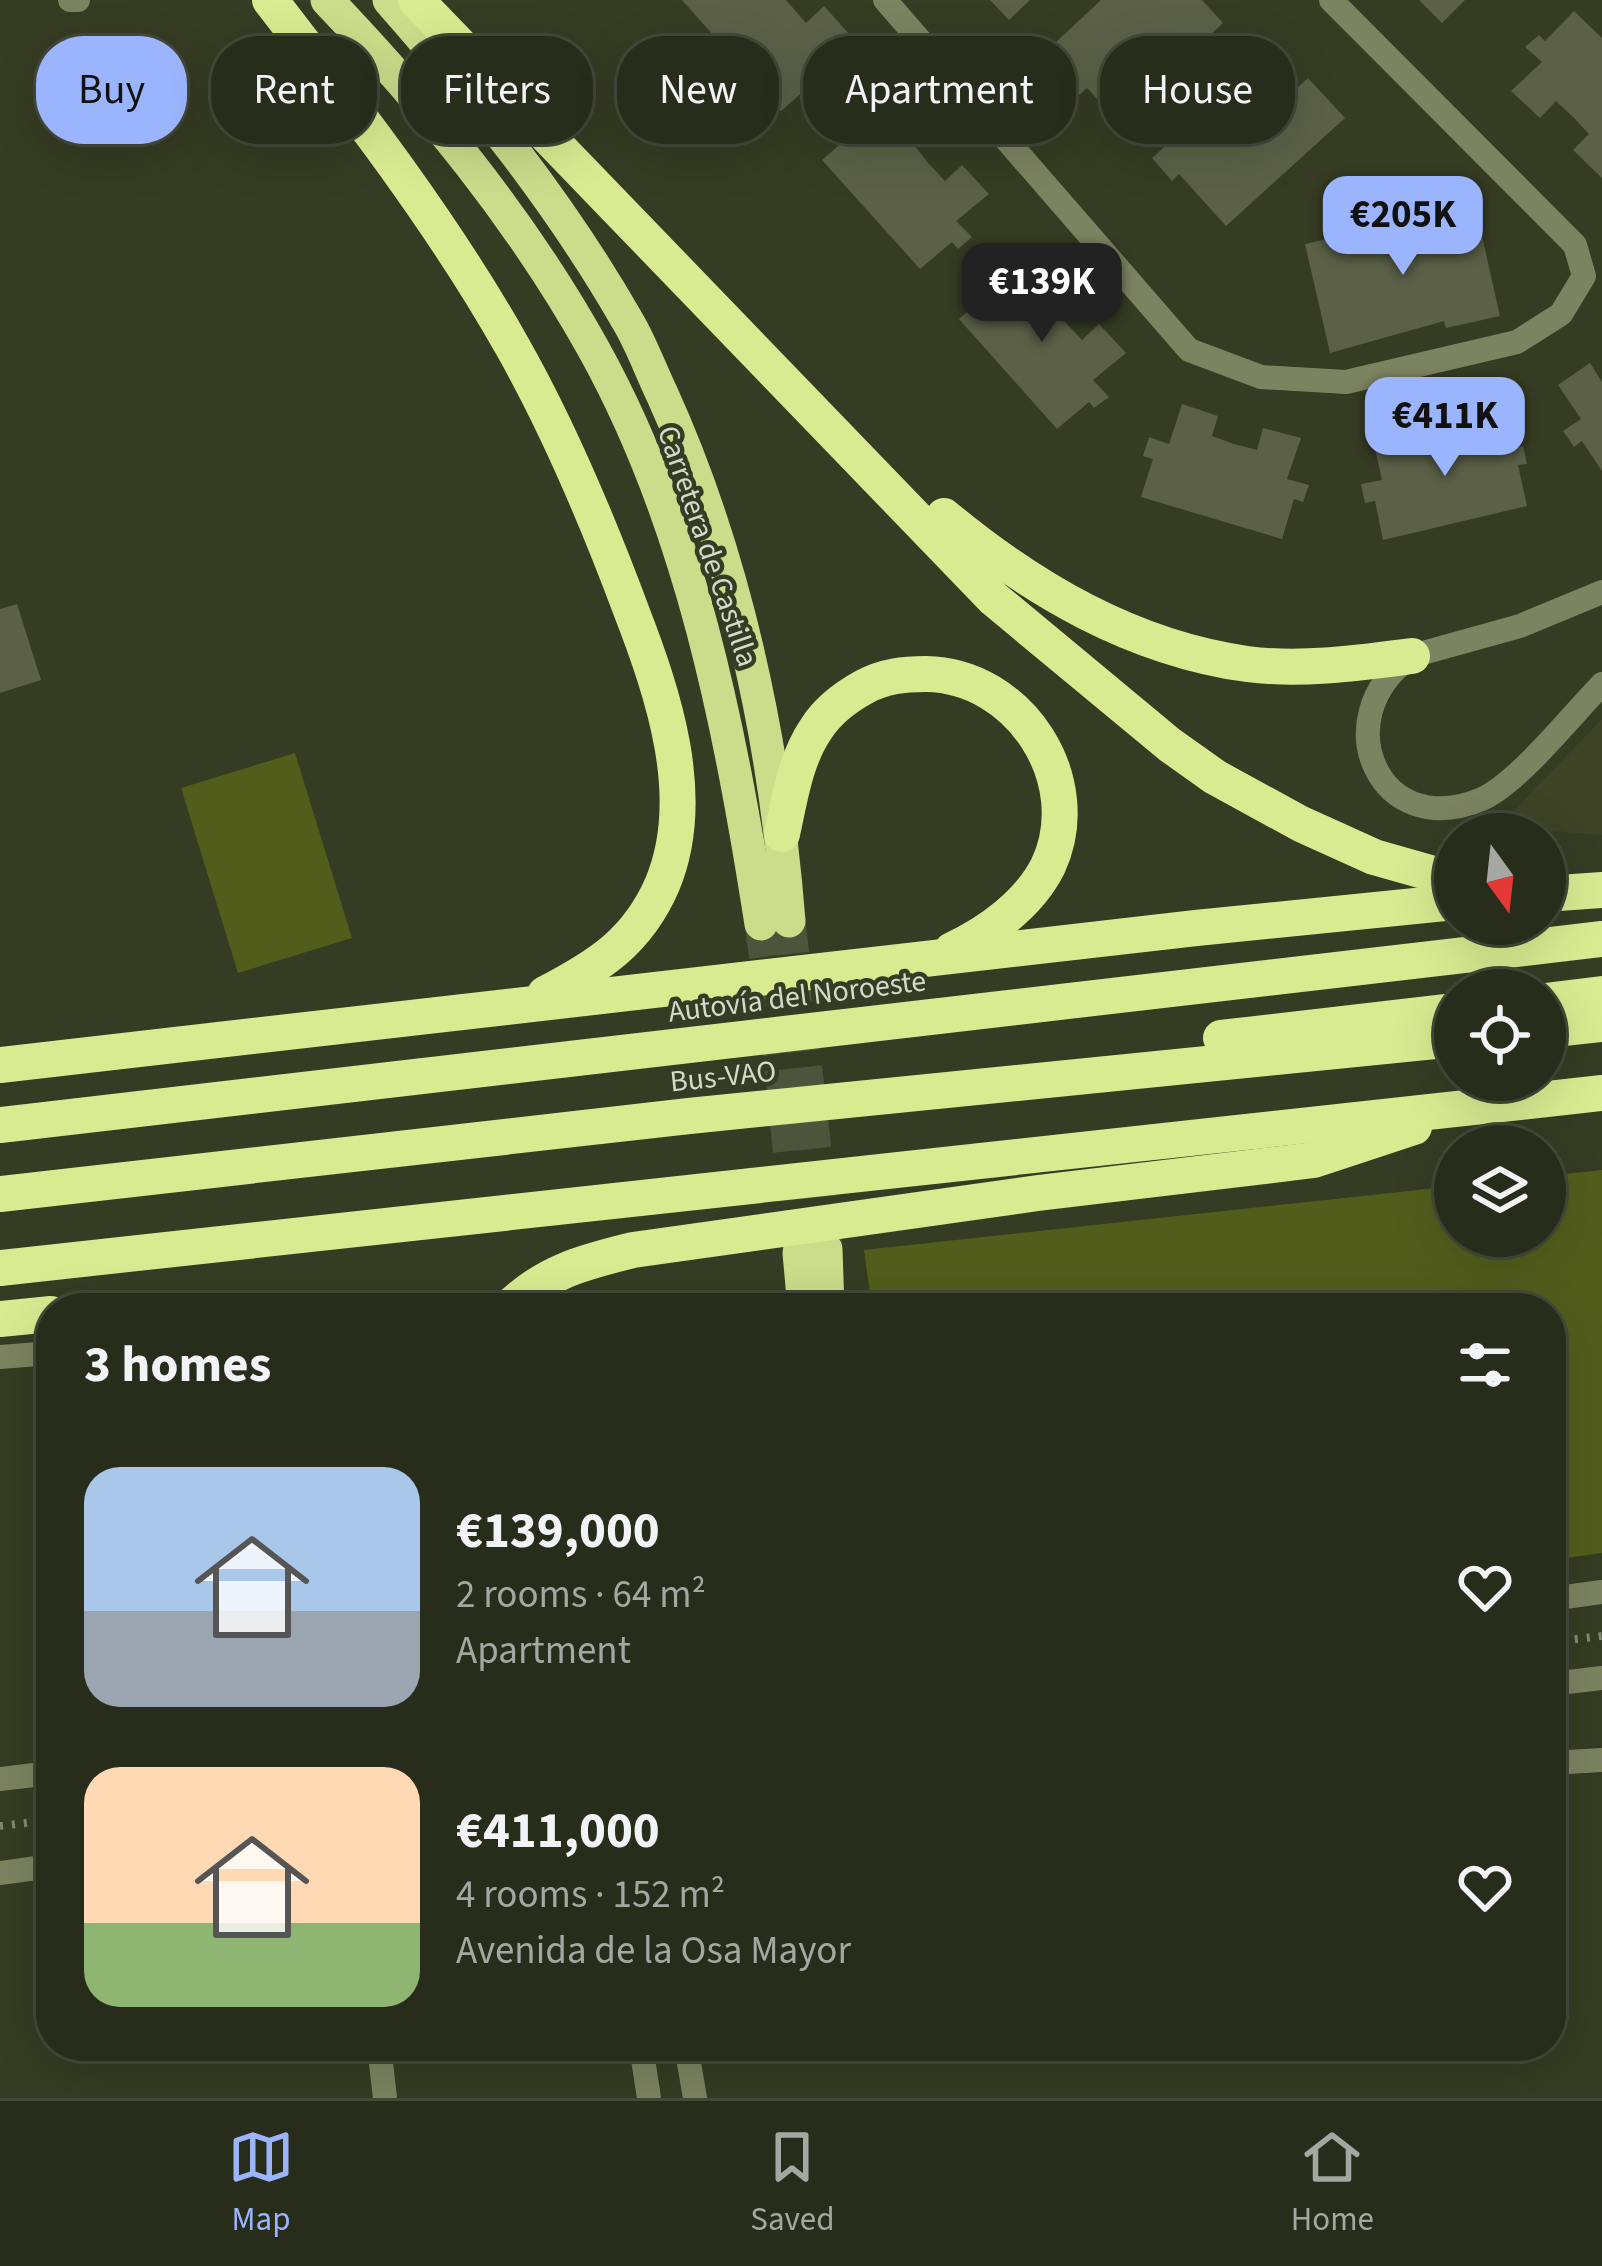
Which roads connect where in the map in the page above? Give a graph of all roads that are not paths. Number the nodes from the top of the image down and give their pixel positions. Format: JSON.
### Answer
{"nodes":[{"id":1,"x":249,"y":0,"type":"edge"},
{"id":2,"x":270,"y":0,"type":"edge"},
{"id":3,"x":327,"y":0,"type":"edge"},
{"id":4,"x":388,"y":0,"type":"edge"},
{"id":5,"x":416,"y":0,"type":"edge"},
{"id":6,"x":885,"y":0,"type":"edge"},
{"id":7,"x":1331,"y":0,"type":"edge"},
{"id":8,"x":296,"y":36,"type":"edge"},
{"id":9,"x":298,"y":36,"type":"edge"},
{"id":10,"x":377,"y":140,"type":"edge"},
{"id":11,"x":790,"y":387,"type":"junction"},
{"id":12,"x":1602,"y":592,"type":"edge"},
{"id":13,"x":1412,"y":656,"type":"junction"},
{"id":14,"x":1602,"y":684,"type":"edge"},
{"id":15,"x":782,"y":834,"type":"junction"},
{"id":16,"x":1434,"y":874,"type":"edge"},
{"id":17,"x":1602,"y":890,"type":"edge"},
{"id":18,"x":1566,"y":893,"type":"edge"},
{"id":19,"x":1434,"y":904,"type":"edge"},
{"id":20,"x":1602,"y":939,"type":"edge"},
{"id":21,"x":936,"y":958,"type":"junction"},
{"id":22,"x":1602,"y":994,"type":"edge"},
{"id":23,"x":1566,"y":998,"type":"edge"},
{"id":24,"x":526,"y":1004,"type":"junction"},
{"id":25,"x":1434,"y":1013,"type":"edge"},
{"id":26,"x":1602,"y":1024,"type":"edge"},
{"id":27,"x":1566,"y":1028,"type":"edge"},
{"id":28,"x":1434,"y":1041,"type":"edge"},
{"id":29,"x":0,"y":1065,"type":"edge"},
{"id":30,"x":1602,"y":1093,"type":"edge"},
{"id":31,"x":1485,"y":1104,"type":"junction"},
{"id":32,"x":689,"y":1116,"type":"junction"},
{"id":33,"x":0,"y":1125,"type":"edge"},
{"id":34,"x":0,"y":1194,"type":"edge"},
{"id":35,"x":0,"y":1268,"type":"edge"},
{"id":36,"x":525,"y":1293,"type":"edge"},
{"id":37,"x":806,"y":1293,"type":"edge"},
{"id":38,"x":825,"y":1293,"type":"edge"},
{"id":39,"x":36,"y":1315,"type":"edge"},
{"id":40,"x":0,"y":1319,"type":"edge"},
{"id":41,"x":36,"y":1354,"type":"edge"},
{"id":42,"x":0,"y":1358,"type":"edge"},
{"id":43,"x":1602,"y":1592,"type":"edge"},
{"id":44,"x":1566,"y":1597,"type":"edge"},
{"id":45,"x":1602,"y":1678,"type":"edge"},
{"id":46,"x":1566,"y":1682,"type":"edge"},
{"id":47,"x":1602,"y":1760,"type":"edge"},
{"id":48,"x":1566,"y":1762,"type":"edge"},
{"id":49,"x":36,"y":1775,"type":"edge"},
{"id":50,"x":0,"y":1779,"type":"edge"},
{"id":51,"x":36,"y":1869,"type":"edge"},
{"id":52,"x":0,"y":1873,"type":"edge"},
{"id":53,"x":381,"y":2061,"type":"edge"},
{"id":54,"x":643,"y":2061,"type":"edge"},
{"id":55,"x":689,"y":2061,"type":"edge"},
{"id":56,"x":385,"y":2098,"type":"edge"},
{"id":57,"x":649,"y":2098,"type":"edge"},
{"id":58,"x":695,"y":2098,"type":"edge"}],
"edges":[{"from":1,"to":8,"type":"street"},
{"from":2,"to":9,"type":"highway"},
{"from":3,"to":15,"type":"highway","name":"Carretera de Castilla"},
{"from":4,"to":15,"type":"highway"},
{"from":5,"to":11,"type":"highway"},
{"from":6,"to":7,"type":"street"},
{"from":10,"to":24,"type":"highway"},
{"from":11,"to":13,"type":"highway"},
{"from":11,"to":16,"type":"highway"},
{"from":12,"to":13,"type":"street"},
{"from":13,"to":14,"type":"street"},
{"from":15,"to":21,"type":"highway"},
{"from":17,"to":18,"type":"highway"},
{"from":19,"to":21,"type":"highway"},
{"from":20,"to":33,"type":"highway","name":"Autovía del Noroeste"},
{"from":21,"to":24,"type":"highway"},
{"from":22,"to":23,"type":"highway"},
{"from":24,"to":29,"type":"highway"},
{"from":25,"to":32,"type":"highway"},
{"from":26,"to":27,"type":"highway"},
{"from":28,"to":32,"type":"highway","name":"Bus-VAO"},
{"from":30,"to":31,"type":"highway"},
{"from":31,"to":35,"type":"highway"},
{"from":31,"to":36,"type":"highway"},
{"from":32,"to":34,"type":"highway","name":"Bus-VAO"},
{"from":37,"to":38,"type":"highway"},
{"from":39,"to":40,"type":"highway"},
{"from":41,"to":42,"type":"street"},
{"from":43,"to":44,"type":"street"},
{"from":45,"to":46,"type":"street"},
{"from":47,"to":48,"type":"street"},
{"from":49,"to":50,"type":"street"},
{"from":51,"to":52,"type":"street"},
{"from":53,"to":56,"type":"street"},
{"from":54,"to":57,"type":"street"},
{"from":55,"to":58,"type":"street"}]}
